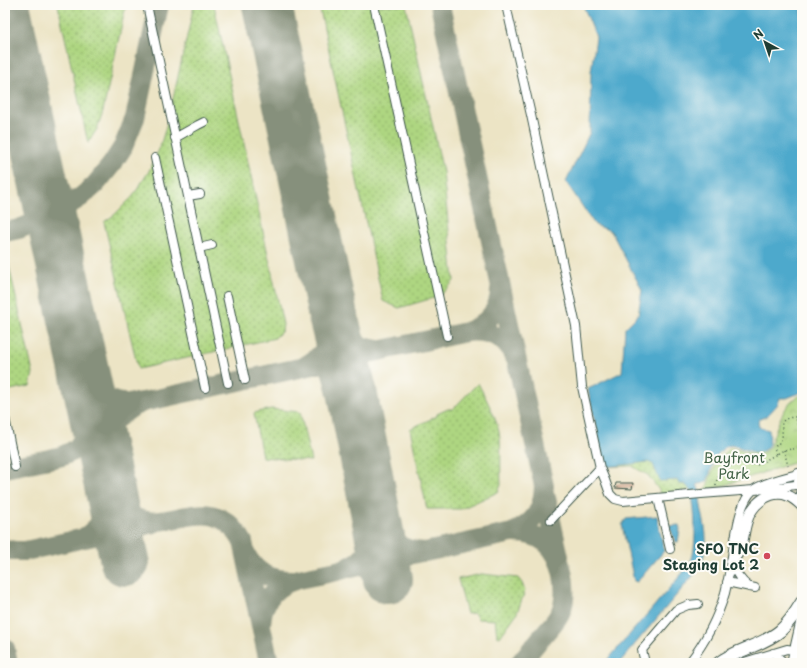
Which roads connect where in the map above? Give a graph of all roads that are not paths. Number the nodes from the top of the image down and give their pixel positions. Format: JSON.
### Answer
{"nodes":[{"id":1,"x":147,"y":5,"type":"edge"},
{"id":2,"x":374,"y":5,"type":"edge"},
{"id":3,"x":506,"y":5,"type":"edge"},
{"id":4,"x":204,"y":122,"type":"dead end"},
{"id":5,"x":175,"y":138,"type":"junction"},
{"id":6,"x":155,"y":158,"type":"dead end"},
{"id":7,"x":200,"y":194,"type":"dead end"},
{"id":8,"x":188,"y":196,"type":"junction"},
{"id":9,"x":212,"y":245,"type":"dead end"},
{"id":10,"x":199,"y":248,"type":"junction"},
{"id":11,"x":227,"y":296,"type":"dead end"},
{"id":12,"x":447,"y":336,"type":"dead end"},
{"id":13,"x":245,"y":380,"type":"dead end"},
{"id":14,"x":228,"y":383,"type":"dead end"},
{"id":15,"x":205,"y":388,"type":"dead end"},
{"id":16,"x":5,"y":418,"type":"edge"},
{"id":17,"x":15,"y":467,"type":"dead end"},
{"id":18,"x":600,"y":468,"type":"junction"},
{"id":19,"x":800,"y":473,"type":"edge"},
{"id":20,"x":802,"y":487,"type":"edge"},
{"id":21,"x":753,"y":490,"type":"junction"},
{"id":22,"x":658,"y":498,"type":"junction"},
{"id":23,"x":802,"y":506,"type":"edge"},
{"id":24,"x":551,"y":520,"type":"dead end"},
{"id":25,"x":670,"y":549,"type":"dead end"},
{"id":26,"x":731,"y":562,"type":"junction"},
{"id":27,"x":727,"y":582,"type":"junction"},
{"id":28,"x":802,"y":602,"type":"edge"},
{"id":29,"x":698,"y":604,"type":"dead end"},
{"id":30,"x":802,"y":619,"type":"edge"},
{"id":31,"x":795,"y":650,"type":"junction"},
{"id":32,"x":773,"y":653,"type":"junction"},
{"id":33,"x":645,"y":663,"type":"edge"},
{"id":34,"x":689,"y":663,"type":"edge"},
{"id":35,"x":719,"y":663,"type":"edge"},
{"id":36,"x":741,"y":663,"type":"edge"},
{"id":37,"x":785,"y":663,"type":"edge"},
{"id":38,"x":792,"y":663,"type":"edge"},
{"id":39,"x":799,"y":663,"type":"edge"}],
"edges":[{"from":1,"to":5,"type":"street"},
{"from":2,"to":12,"type":"street"},
{"from":3,"to":18,"type":"street"},
{"from":4,"to":5,"type":"street"},
{"from":5,"to":8,"type":"street"},
{"from":6,"to":15,"type":"street"},
{"from":7,"to":8,"type":"street"},
{"from":8,"to":10,"type":"street"},
{"from":9,"to":10,"type":"street"},
{"from":10,"to":14,"type":"street"},
{"from":11,"to":13,"type":"street"},
{"from":16,"to":17,"type":"street"},
{"from":18,"to":22,"type":"street"},
{"from":18,"to":24,"type":"street"},
{"from":19,"to":20,"type":"main road"},
{"from":19,"to":21,"type":"street"},
{"from":20,"to":21,"type":"street"},
{"from":21,"to":22,"type":"street"},
{"from":21,"to":26,"type":"street"},
{"from":22,"to":25,"type":"street"},
{"from":23,"to":26,"type":"main road"},
{"from":26,"to":27,"type":"street"},
{"from":26,"to":27,"type":"street"},
{"from":27,"to":34,"type":"street"},
{"from":28,"to":35,"type":"highway"},
{"from":29,"to":33,"type":"street"},
{"from":30,"to":31,"type":"main road"},
{"from":31,"to":32,"type":"street"},
{"from":31,"to":38,"type":"main road"},
{"from":31,"to":39,"type":"main road"},
{"from":32,"to":36,"type":"street"},
{"from":32,"to":37,"type":"street"}]}
